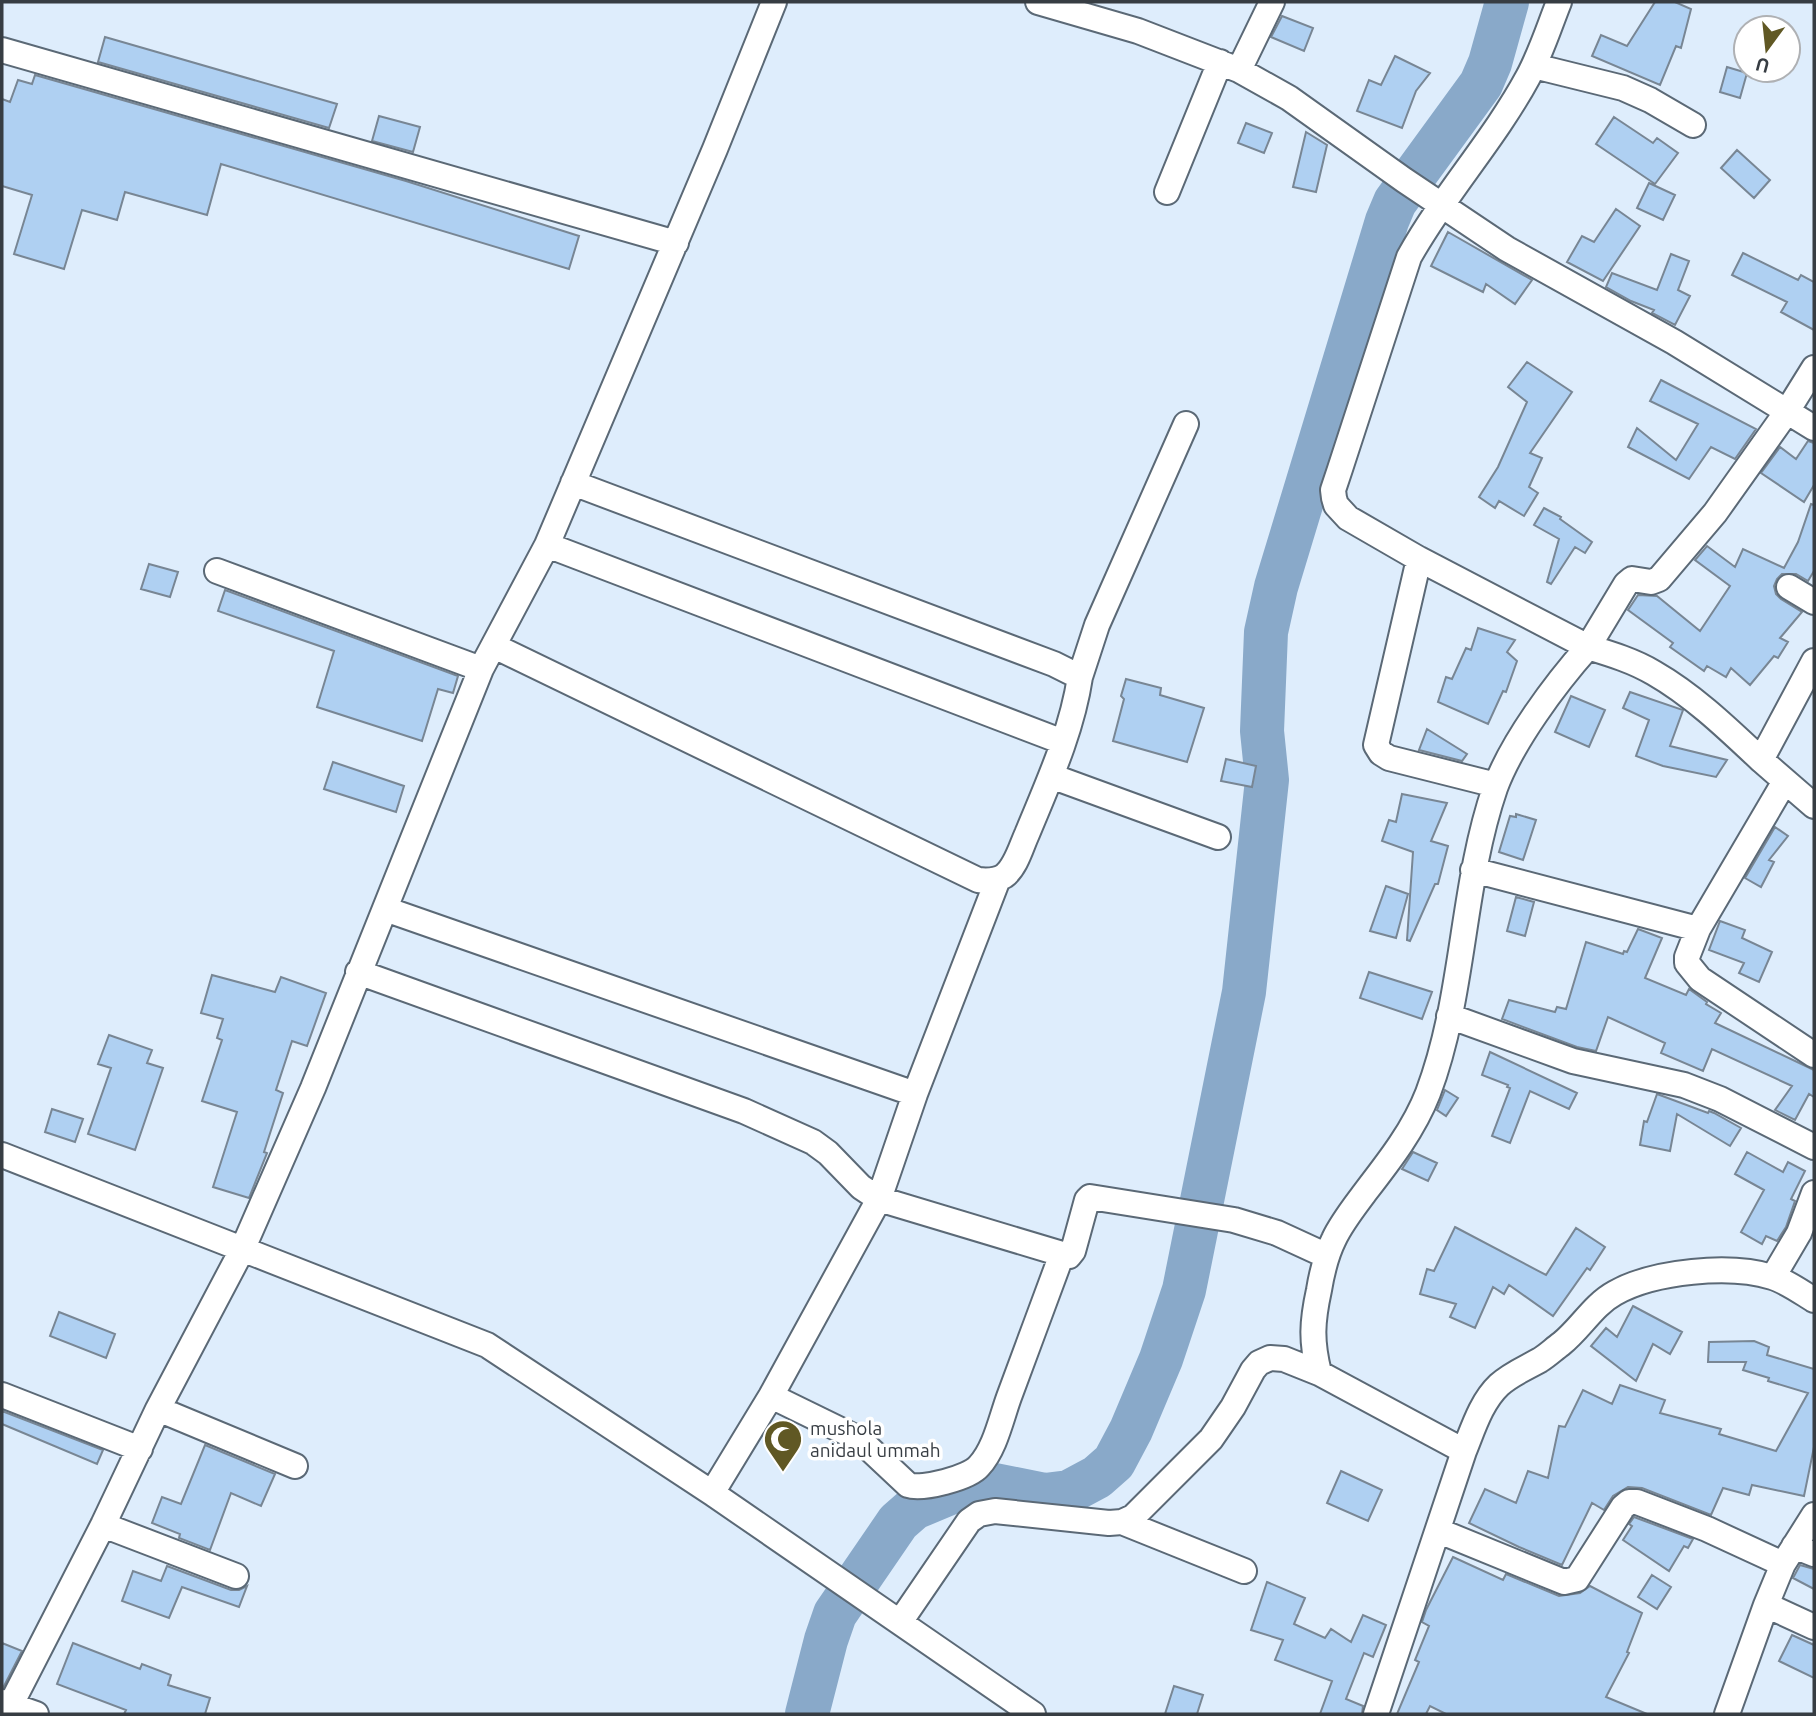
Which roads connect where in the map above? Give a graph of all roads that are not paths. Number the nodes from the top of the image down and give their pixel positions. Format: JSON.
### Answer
{"nodes":[{"id":1,"x":774,"y":2,"type":"edge"},
{"id":2,"x":1038,"y":2,"type":"edge"},
{"id":3,"x":1272,"y":2,"type":"edge"},
{"id":4,"x":1559,"y":2,"type":"edge"},
{"id":5,"x":2,"y":50,"type":"edge"},
{"id":6,"x":1230,"y":66,"type":"junction"},
{"id":7,"x":1534,"y":66,"type":"junction"},
{"id":8,"x":1693,"y":125,"type":"dead end"},
{"id":9,"x":1167,"y":192,"type":"dead end"},
{"id":10,"x":1437,"y":201,"type":"junction"},
{"id":11,"x":676,"y":243,"type":"junction"},
{"id":12,"x":1814,"y":368,"type":"edge"},
{"id":13,"x":1786,"y":413,"type":"junction"},
{"id":14,"x":1186,"y":424,"type":"dead end"},
{"id":15,"x":1814,"y":428,"type":"edge"},
{"id":16,"x":573,"y":483,"type":"junction"},
{"id":17,"x":547,"y":545,"type":"junction"},
{"id":18,"x":1419,"y":559,"type":"junction"},
{"id":19,"x":217,"y":571,"type":"dead end"},
{"id":20,"x":1789,"y":587,"type":"dead end"},
{"id":21,"x":1814,"y":602,"type":"edge"},
{"id":22,"x":494,"y":646,"type":"junction"},
{"id":23,"x":1588,"y":647,"type":"junction"},
{"id":24,"x":1814,"y":661,"type":"edge"},
{"id":25,"x":481,"y":669,"type":"junction"},
{"id":26,"x":1080,"y":677,"type":"junction"},
{"id":27,"x":1063,"y":742,"type":"junction"},
{"id":28,"x":1762,"y":760,"type":"junction"},
{"id":29,"x":1051,"y":776,"type":"junction"},
{"id":30,"x":1785,"y":781,"type":"junction"},
{"id":31,"x":1496,"y":785,"type":"junction"},
{"id":32,"x":1814,"y":806,"type":"edge"},
{"id":33,"x":1218,"y":837,"type":"dead end"},
{"id":34,"x":1473,"y":870,"type":"junction"},
{"id":35,"x":998,"y":879,"type":"junction"},
{"id":36,"x":385,"y":909,"type":"junction"},
{"id":37,"x":1698,"y":929,"type":"junction"},
{"id":38,"x":358,"y":972,"type":"junction"},
{"id":39,"x":1450,"y":1016,"type":"junction"},
{"id":40,"x":1814,"y":1055,"type":"edge"},
{"id":41,"x":915,"y":1094,"type":"junction"},
{"id":42,"x":1814,"y":1147,"type":"edge"},
{"id":43,"x":2,"y":1155,"type":"edge"},
{"id":44,"x":1814,"y":1193,"type":"edge"},
{"id":45,"x":879,"y":1199,"type":"junction"},
{"id":46,"x":243,"y":1248,"type":"junction"},
{"id":47,"x":1062,"y":1254,"type":"junction"},
{"id":48,"x":1327,"y":1256,"type":"junction"},
{"id":49,"x":1773,"y":1277,"type":"junction"},
{"id":50,"x":1814,"y":1300,"type":"edge"},
{"id":51,"x":1319,"y":1373,"type":"junction"},
{"id":52,"x":2,"y":1395,"type":"edge"},
{"id":53,"x":771,"y":1396,"type":"junction"},
{"id":54,"x":158,"y":1409,"type":"junction"},
{"id":55,"x":140,"y":1449,"type":"junction"},
{"id":56,"x":1464,"y":1451,"type":"junction"},
{"id":57,"x":295,"y":1466,"type":"dead end"},
{"id":58,"x":712,"y":1493,"type":"junction"},
{"id":59,"x":1814,"y":1515,"type":"edge"},
{"id":60,"x":1122,"y":1522,"type":"junction"},
{"id":61,"x":103,"y":1525,"type":"junction"},
{"id":62,"x":1439,"y":1531,"type":"junction"},
{"id":63,"x":1797,"y":1555,"type":"edge"},
{"id":64,"x":1244,"y":1571,"type":"dead end"},
{"id":65,"x":236,"y":1576,"type":"dead end"},
{"id":66,"x":1766,"y":1605,"type":"junction"},
{"id":67,"x":893,"y":1617,"type":"junction"},
{"id":68,"x":1814,"y":1627,"type":"edge"},
{"id":69,"x":6,"y":1707,"type":"edge"},
{"id":70,"x":36,"y":1714,"type":"edge"},
{"id":71,"x":1033,"y":1714,"type":"edge"},
{"id":72,"x":1376,"y":1714,"type":"edge"},
{"id":73,"x":1727,"y":1714,"type":"edge"}],
"edges":[{"from":1,"to":11,"type":"street"},
{"from":2,"to":6,"type":"street"},
{"from":3,"to":6,"type":"street"},
{"from":4,"to":7,"type":"street"},
{"from":5,"to":11,"type":"street"},
{"from":6,"to":9,"type":"street"},
{"from":6,"to":10,"type":"street"},
{"from":7,"to":8,"type":"street"},
{"from":7,"to":10,"type":"street"},
{"from":10,"to":13,"type":"street"},
{"from":10,"to":18,"type":"street"},
{"from":11,"to":16,"type":"street"},
{"from":12,"to":13,"type":"street"},
{"from":13,"to":15,"type":"street"},
{"from":13,"to":23,"type":"street"},
{"from":14,"to":26,"type":"street"},
{"from":16,"to":17,"type":"street"},
{"from":16,"to":26,"type":"street"},
{"from":17,"to":22,"type":"street"},
{"from":17,"to":27,"type":"street"},
{"from":18,"to":23,"type":"street"},
{"from":18,"to":31,"type":"street"},
{"from":19,"to":25,"type":"street"},
{"from":20,"to":21,"type":"street"},
{"from":22,"to":25,"type":"street"},
{"from":22,"to":35,"type":"street"},
{"from":23,"to":28,"type":"street"},
{"from":23,"to":31,"type":"street"},
{"from":24,"to":28,"type":"street"},
{"from":25,"to":36,"type":"street"},
{"from":26,"to":27,"type":"street"},
{"from":27,"to":29,"type":"street"},
{"from":28,"to":30,"type":"street"},
{"from":29,"to":33,"type":"street"},
{"from":29,"to":35,"type":"street"},
{"from":30,"to":32,"type":"street"},
{"from":30,"to":37,"type":"street"},
{"from":31,"to":34,"type":"street"},
{"from":34,"to":37,"type":"street"},
{"from":34,"to":39,"type":"street"},
{"from":35,"to":41,"type":"street"},
{"from":36,"to":38,"type":"street"},
{"from":36,"to":41,"type":"street"},
{"from":37,"to":40,"type":"street"},
{"from":38,"to":45,"type":"street"},
{"from":38,"to":46,"type":"street"},
{"from":39,"to":42,"type":"street"},
{"from":39,"to":48,"type":"street"},
{"from":41,"to":45,"type":"street"},
{"from":43,"to":46,"type":"street"},
{"from":44,"to":49,"type":"street"},
{"from":45,"to":47,"type":"street"},
{"from":45,"to":53,"type":"street"},
{"from":46,"to":54,"type":"street"},
{"from":46,"to":58,"type":"street"},
{"from":47,"to":48,"type":"street"},
{"from":47,"to":53,"type":"street"},
{"from":48,"to":51,"type":"street"},
{"from":49,"to":50,"type":"street"},
{"from":49,"to":56,"type":"street"},
{"from":51,"to":56,"type":"street"},
{"from":51,"to":60,"type":"street"},
{"from":52,"to":55,"type":"street"},
{"from":53,"to":58,"type":"street"},
{"from":54,"to":55,"type":"street"},
{"from":54,"to":57,"type":"street"},
{"from":55,"to":61,"type":"street"},
{"from":56,"to":62,"type":"street"},
{"from":58,"to":67,"type":"street"},
{"from":59,"to":63,"type":"street"},
{"from":60,"to":64,"type":"street"},
{"from":60,"to":67,"type":"street"},
{"from":61,"to":65,"type":"street"},
{"from":61,"to":69,"type":"street"},
{"from":62,"to":63,"type":"street"},
{"from":62,"to":72,"type":"street"},
{"from":63,"to":66,"type":"street"},
{"from":66,"to":68,"type":"street"},
{"from":66,"to":73,"type":"street"},
{"from":67,"to":71,"type":"street"},
{"from":69,"to":70,"type":"street"}]}
